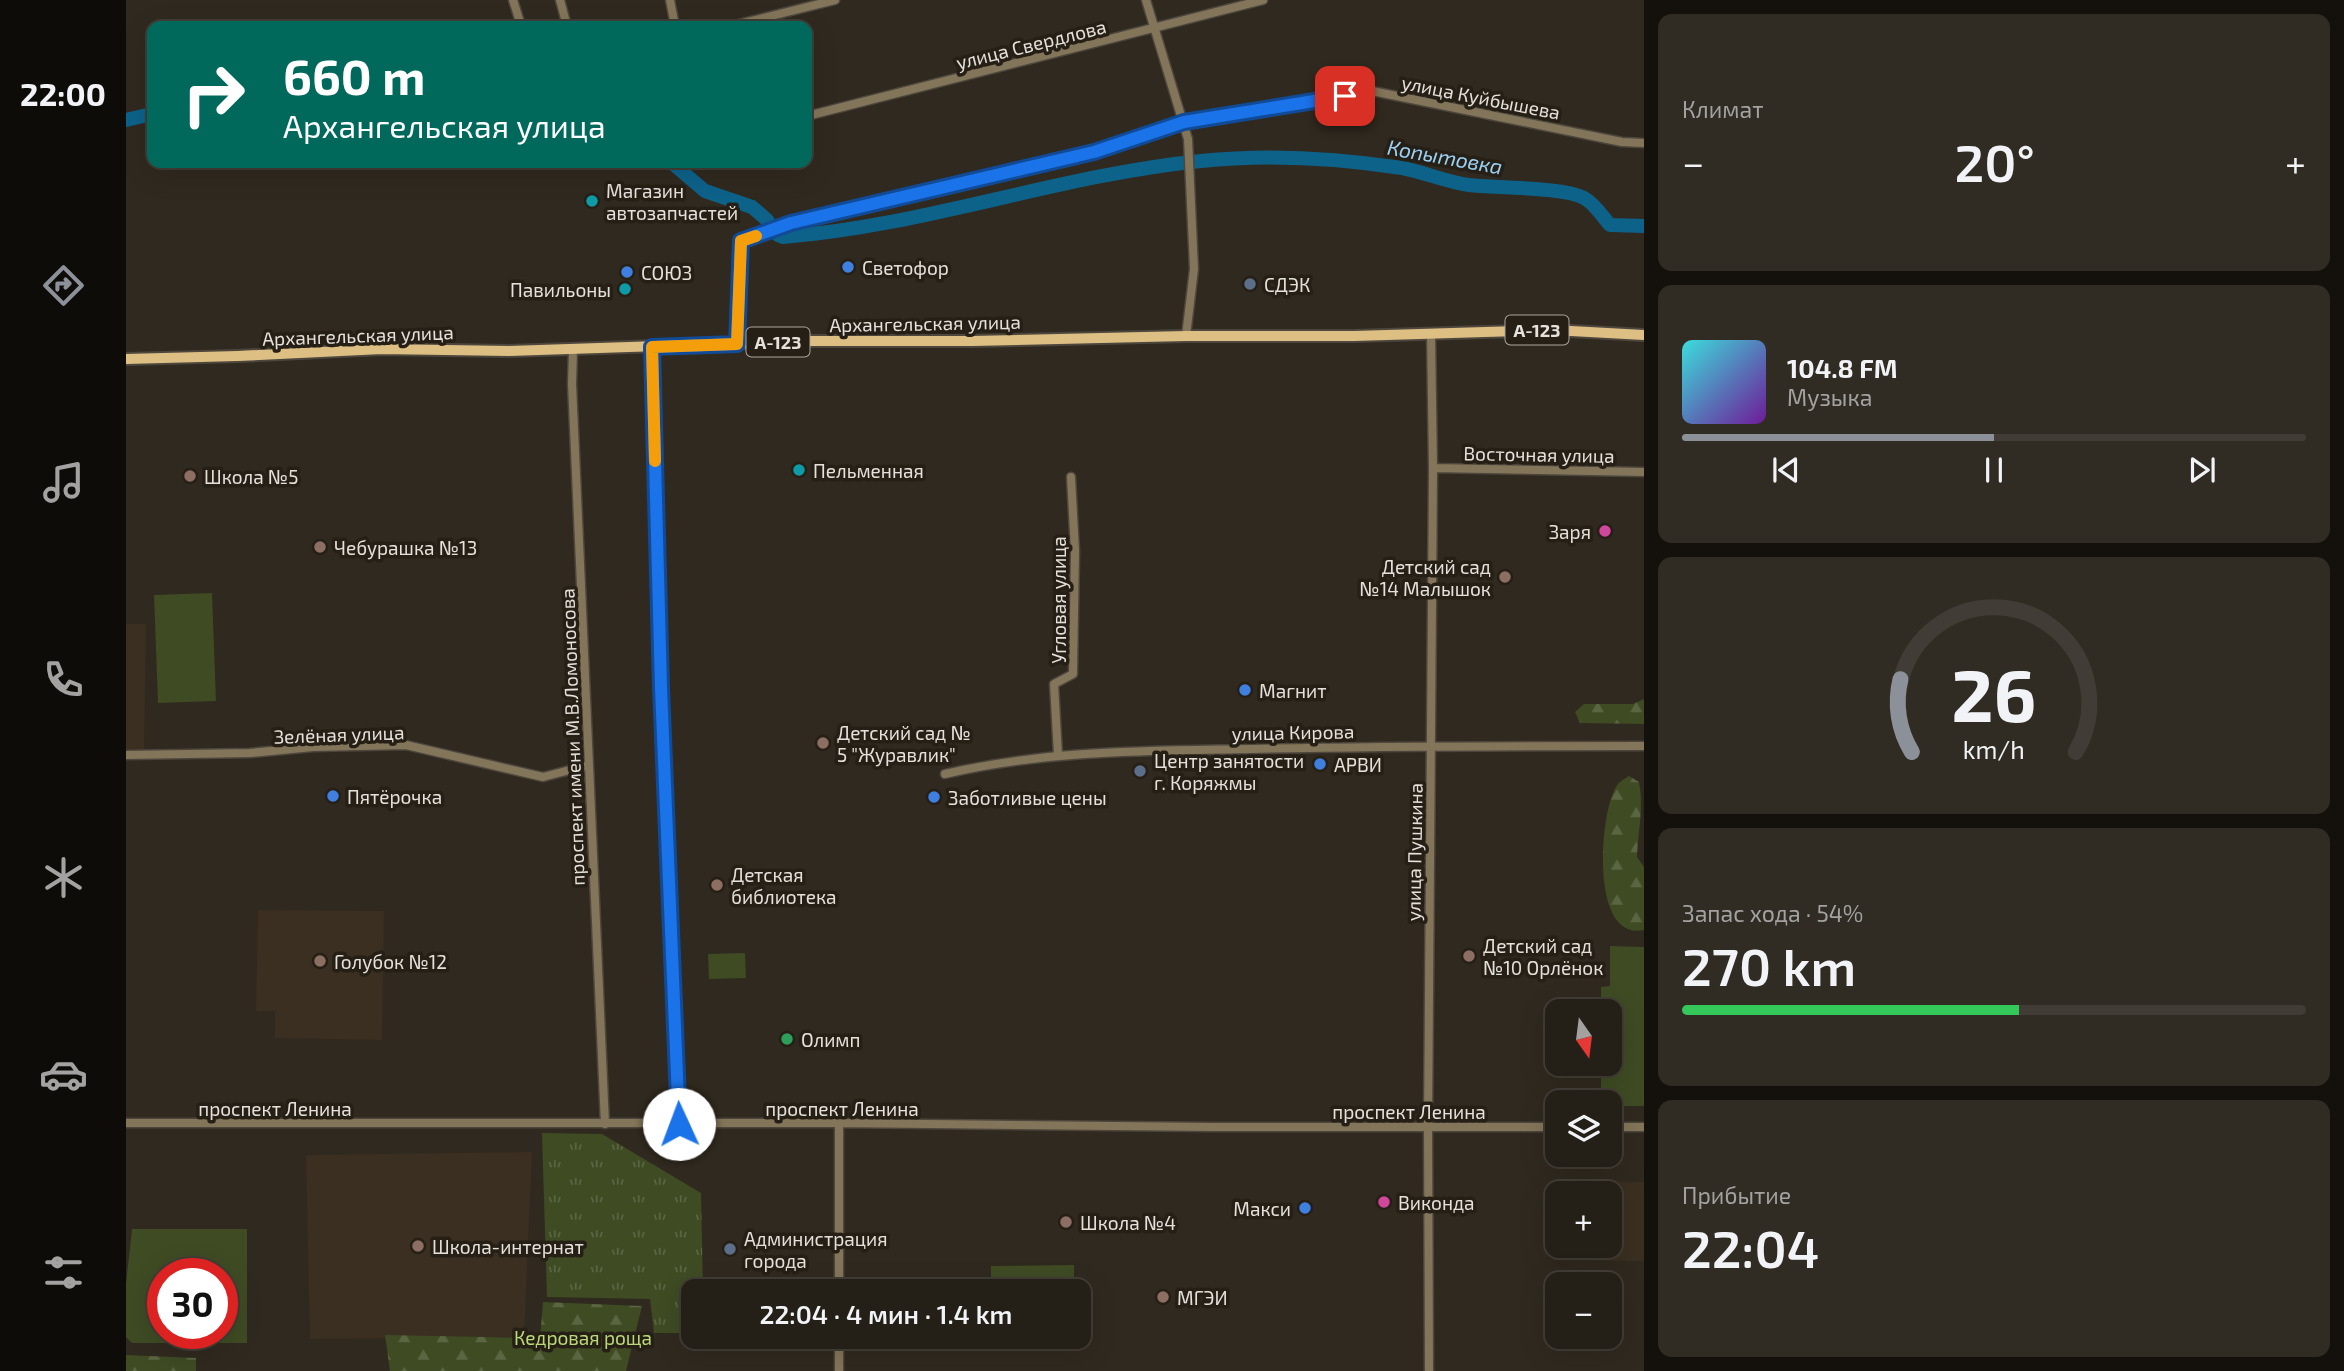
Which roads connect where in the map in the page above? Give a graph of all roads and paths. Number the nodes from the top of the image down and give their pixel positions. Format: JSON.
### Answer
{"nodes":[{"id":1,"x":513,"y":0,"type":"edge"},
{"id":2,"x":560,"y":0,"type":"edge"},
{"id":3,"x":670,"y":0,"type":"edge"},
{"id":4,"x":835,"y":0,"type":"edge"},
{"id":5,"x":1146,"y":0,"type":"edge"},
{"id":6,"x":1263,"y":0,"type":"edge"},
{"id":7,"x":520,"y":21,"type":"edge"},
{"id":8,"x":566,"y":21,"type":"edge"},
{"id":9,"x":674,"y":21,"type":"edge"},
{"id":10,"x":751,"y":21,"type":"edge"},
{"id":11,"x":1154,"y":29,"type":"junction"},
{"id":12,"x":812,"y":115,"type":"edge"},
{"id":13,"x":1184,"y":122,"type":"junction"},
{"id":14,"x":1644,"y":143,"type":"edge"},
{"id":15,"x":1431,"y":334,"type":"junction"},
{"id":16,"x":1644,"y":335,"type":"edge"},
{"id":17,"x":1186,"y":336,"type":"junction"},
{"id":18,"x":737,"y":344,"type":"junction"},
{"id":19,"x":652,"y":347,"type":"junction"},
{"id":20,"x":573,"y":349,"type":"junction"},
{"id":21,"x":126,"y":359,"type":"edge"},
{"id":22,"x":1433,"y":468,"type":"junction"},
{"id":23,"x":1644,"y":472,"type":"edge"},
{"id":24,"x":1071,"y":477,"type":"dead end"},
{"id":25,"x":1430,"y":745,"type":"junction"},
{"id":26,"x":1644,"y":746,"type":"edge"},
{"id":27,"x":126,"y":755,"type":"edge"},
{"id":28,"x":1058,"y":755,"type":"junction"},
{"id":29,"x":589,"y":765,"type":"junction"},
{"id":30,"x":945,"y":774,"type":"dead end"},
{"id":31,"x":126,"y":1123,"type":"edge"},
{"id":32,"x":839,"y":1123,"type":"junction"},
{"id":33,"x":605,"y":1124,"type":"junction"},
{"id":34,"x":679,"y":1124,"type":"junction"},
{"id":35,"x":1427,"y":1126,"type":"junction"},
{"id":36,"x":1545,"y":1127,"type":"edge"},
{"id":37,"x":1622,"y":1127,"type":"edge"},
{"id":38,"x":1644,"y":1127,"type":"edge"},
{"id":39,"x":839,"y":1279,"type":"edge"},
{"id":40,"x":839,"y":1349,"type":"edge"},
{"id":41,"x":839,"y":1371,"type":"edge"},
{"id":42,"x":1429,"y":1371,"type":"edge"}],
"edges":[{"from":1,"to":7,"type":"street"},
{"from":2,"to":8,"type":"street"},
{"from":3,"to":9,"type":"street"},
{"from":4,"to":10,"type":"street"},
{"from":5,"to":11,"type":"street"},
{"from":6,"to":11,"type":"street","name":"улица Свердлова"},
{"from":11,"to":12,"type":"street","name":"улица Свердлова"},
{"from":11,"to":13,"type":"street"},
{"from":13,"to":14,"type":"street","name":"улица Куйбышева"},
{"from":13,"to":17,"type":"street"},
{"from":13,"to":18,"type":"street","name":"улица Куйбышева"},
{"from":15,"to":16,"type":"main road","number":"А-123"},
{"from":15,"to":17,"type":"main road","name":"Архангельская улица","number":"А-123"},
{"from":15,"to":22,"type":"street","name":"улица Пушкина"},
{"from":17,"to":18,"type":"main road","name":"Архангельская улица","number":"А-123"},
{"from":18,"to":19,"type":"main road","name":"Архангельская улица","number":"А-123"},
{"from":19,"to":20,"type":"main road","name":"Архангельская улица","number":"А-123"},
{"from":19,"to":34,"type":"street"},
{"from":20,"to":21,"type":"main road","name":"Архангельская улица","number":"А-123"},
{"from":20,"to":29,"type":"street","name":"проспект имени М.В.Ломоносова"},
{"from":22,"to":23,"type":"street","name":"Восточная улица"},
{"from":22,"to":25,"type":"street","name":"улица Пушкина"},
{"from":24,"to":28,"type":"street","name":"Угловая улица"},
{"from":25,"to":26,"type":"street","name":"улица Кирова"},
{"from":25,"to":28,"type":"street","name":"улица Кирова"},
{"from":25,"to":35,"type":"street","name":"улица Пушкина"},
{"from":27,"to":29,"type":"street","name":"Зелёная улица"},
{"from":28,"to":30,"type":"street","name":"улица Кирова"},
{"from":29,"to":33,"type":"street","name":"проспект имени М.В.Ломоносова"},
{"from":31,"to":33,"type":"street","name":"проспект Ленина"},
{"from":32,"to":34,"type":"street","name":"проспект Ленина"},
{"from":32,"to":35,"type":"street","name":"проспект Ленина"},
{"from":32,"to":39,"type":"street"},
{"from":33,"to":34,"type":"street","name":"проспект Ленина"},
{"from":35,"to":36,"type":"street","name":"проспект Ленина"},
{"from":35,"to":42,"type":"street","name":"улица Пушкина"},
{"from":37,"to":38,"type":"street"},
{"from":40,"to":41,"type":"street"}]}
